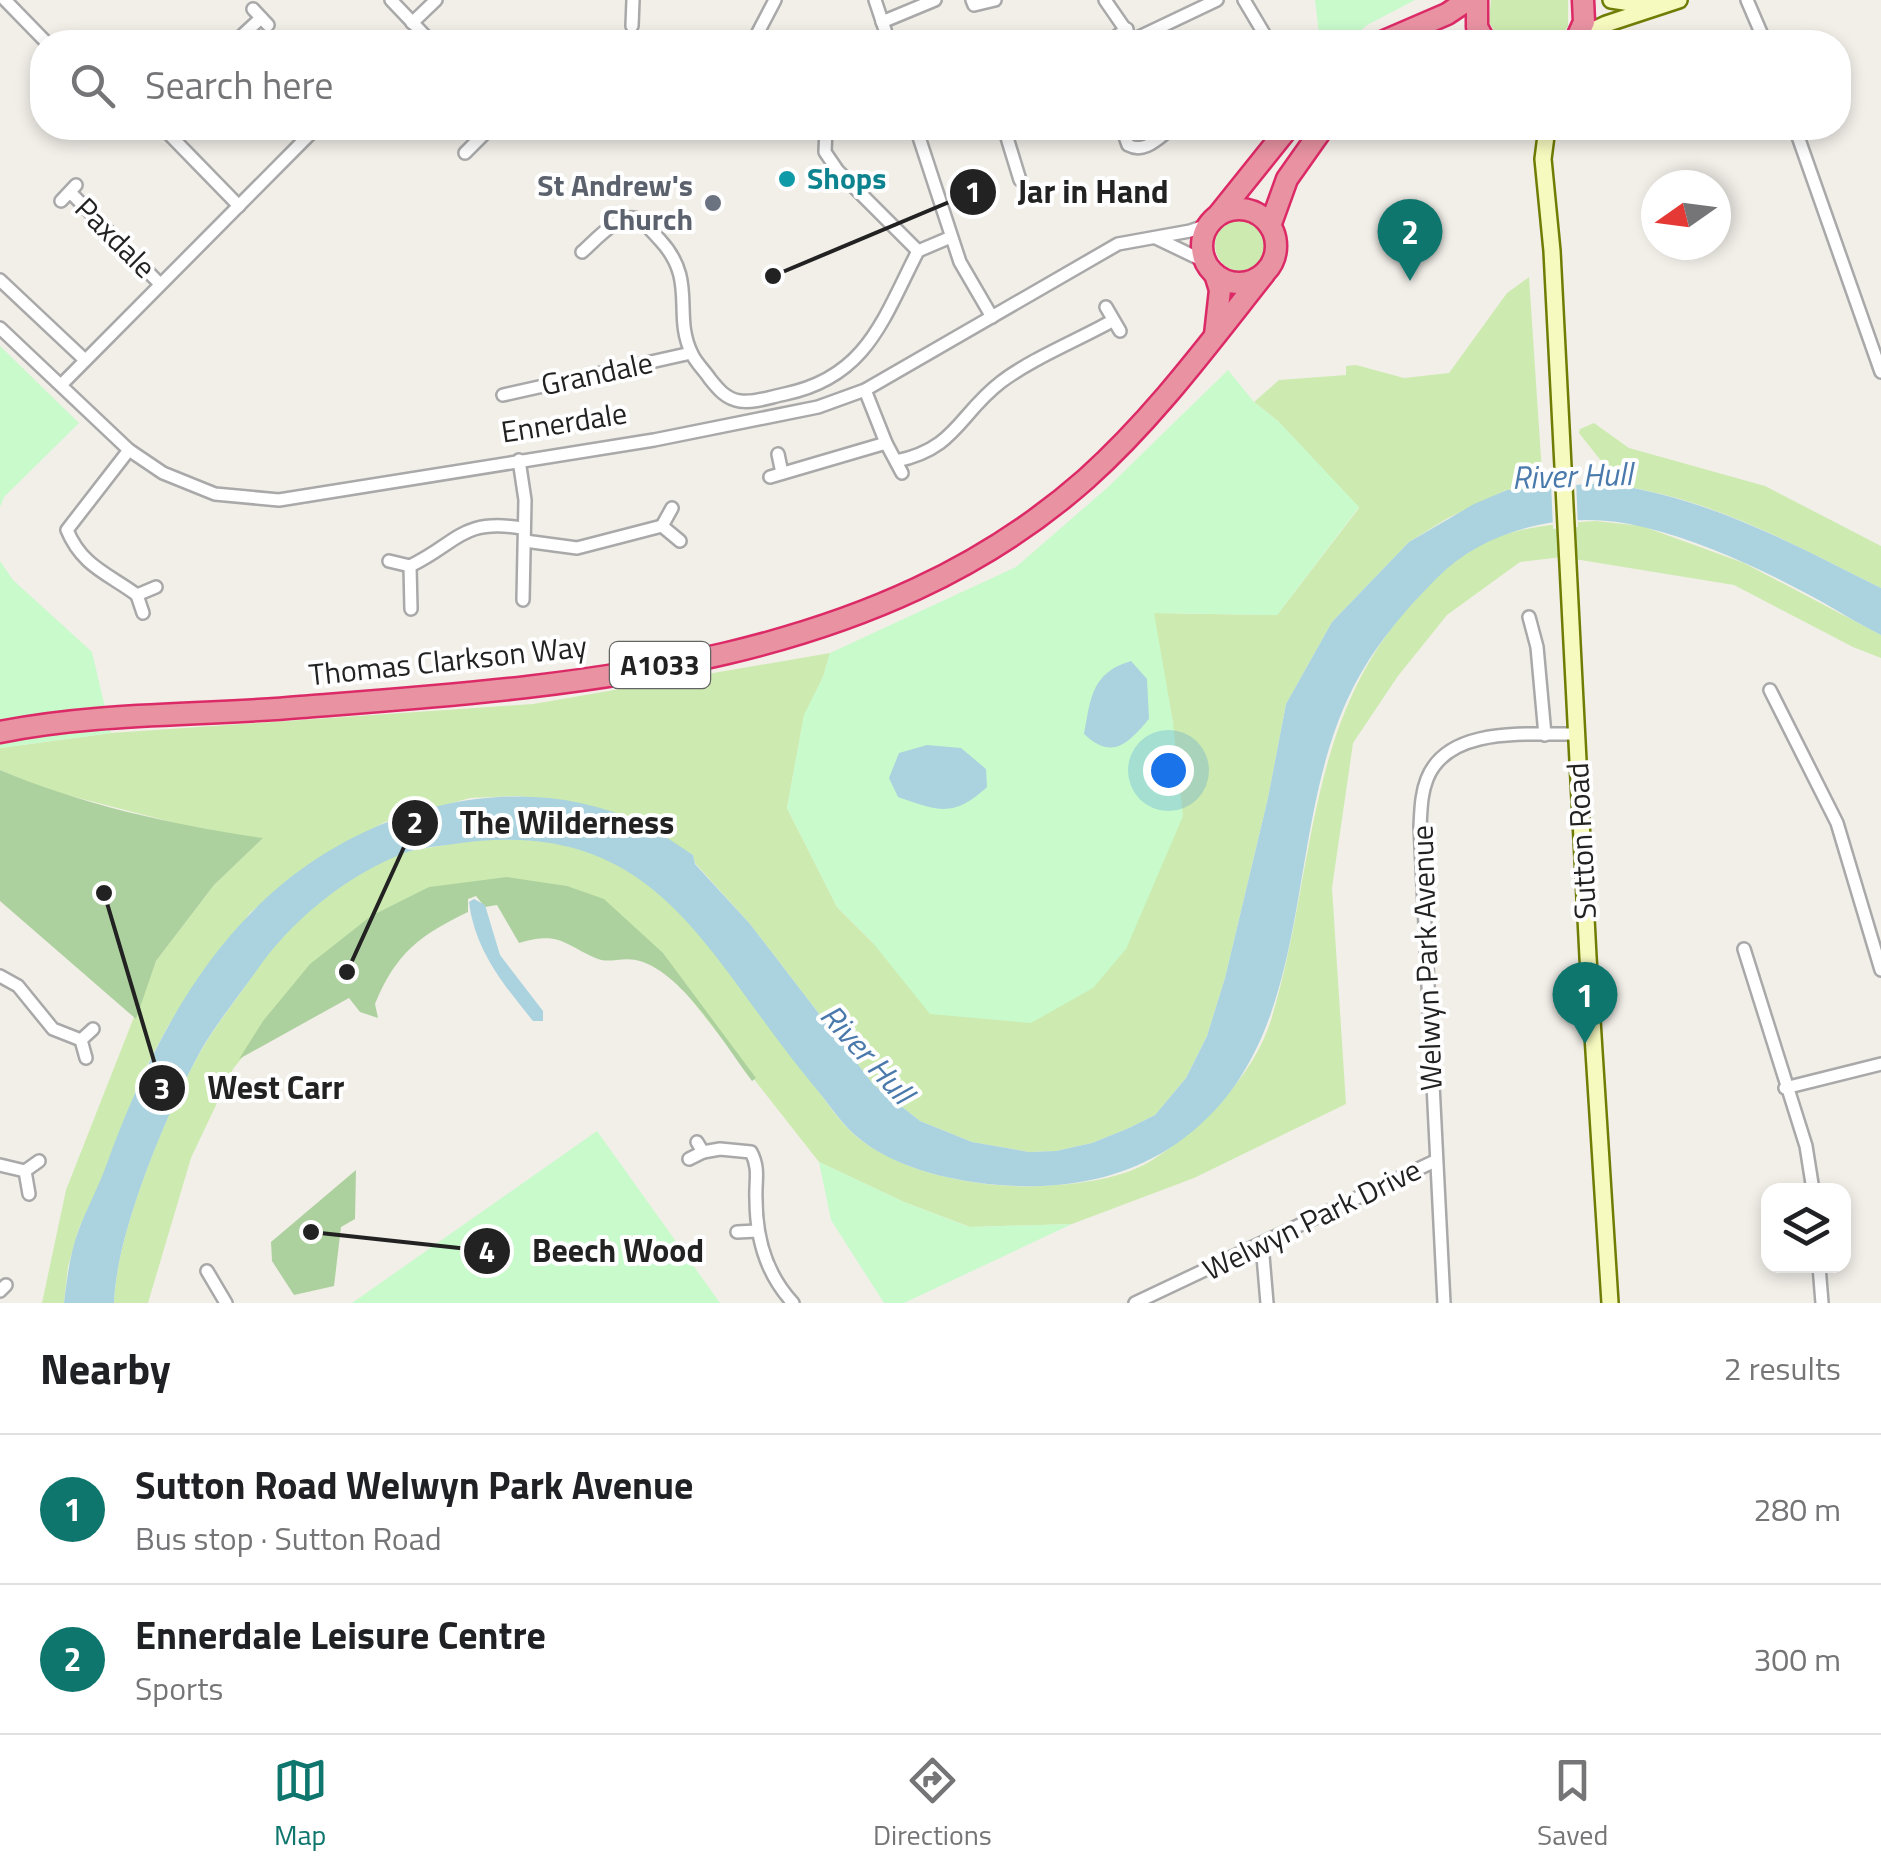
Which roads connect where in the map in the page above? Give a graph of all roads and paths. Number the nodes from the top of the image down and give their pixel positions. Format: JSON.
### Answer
{"nodes":[{"id":1,"x":5,"y":0,"type":"edge"},
{"id":2,"x":391,"y":0,"type":"edge"},
{"id":3,"x":436,"y":0,"type":"edge"},
{"id":4,"x":633,"y":0,"type":"edge"},
{"id":5,"x":774,"y":0,"type":"edge"},
{"id":6,"x":875,"y":0,"type":"edge"},
{"id":7,"x":935,"y":0,"type":"edge"},
{"id":8,"x":972,"y":0,"type":"edge"},
{"id":9,"x":995,"y":0,"type":"edge"},
{"id":10,"x":1105,"y":0,"type":"edge"},
{"id":11,"x":1217,"y":0,"type":"edge"},
{"id":12,"x":1244,"y":0,"type":"edge"},
{"id":13,"x":1468,"y":0,"type":"edge"},
{"id":14,"x":1478,"y":0,"type":"edge"},
{"id":15,"x":1583,"y":0,"type":"edge"},
{"id":16,"x":1611,"y":0,"type":"edge"},
{"id":17,"x":1679,"y":0,"type":"edge"},
{"id":18,"x":1747,"y":0,"type":"edge"},
{"id":19,"x":1655,"y":6,"type":"junction"},
{"id":20,"x":260,"y":17,"type":"dead end"},
{"id":21,"x":882,"y":22,"type":"junction"},
{"id":22,"x":412,"y":23,"type":"junction"},
{"id":23,"x":632,"y":26,"type":"dead end"},
{"id":24,"x":34,"y":30,"type":"edge"},
{"id":25,"x":248,"y":30,"type":"edge"},
{"id":26,"x":419,"y":30,"type":"edge"},
{"id":27,"x":759,"y":30,"type":"edge"},
{"id":28,"x":885,"y":30,"type":"edge"},
{"id":29,"x":1126,"y":30,"type":"edge"},
{"id":30,"x":1147,"y":30,"type":"edge"},
{"id":31,"x":1262,"y":30,"type":"edge"},
{"id":32,"x":1409,"y":30,"type":"edge"},
{"id":33,"x":1479,"y":30,"type":"edge"},
{"id":34,"x":1581,"y":30,"type":"edge"},
{"id":35,"x":1600,"y":30,"type":"edge"},
{"id":36,"x":1760,"y":30,"type":"edge"},
{"id":37,"x":175,"y":140,"type":"edge"},
{"id":38,"x":304,"y":140,"type":"edge"},
{"id":39,"x":478,"y":140,"type":"edge"},
{"id":40,"x":826,"y":140,"type":"edge"},
{"id":41,"x":920,"y":140,"type":"edge"},
{"id":42,"x":1008,"y":140,"type":"edge"},
{"id":43,"x":1126,"y":140,"type":"edge"},
{"id":44,"x":1156,"y":140,"type":"edge"},
{"id":45,"x":1278,"y":140,"type":"edge"},
{"id":46,"x":1315,"y":140,"type":"edge"},
{"id":47,"x":1538,"y":140,"type":"edge"},
{"id":48,"x":1545,"y":140,"type":"edge"},
{"id":49,"x":1799,"y":140,"type":"edge"},
{"id":50,"x":465,"y":153,"type":"dead end"},
{"id":51,"x":1543,"y":158,"type":"junction"},
{"id":52,"x":1020,"y":180,"type":"dead end"},
{"id":53,"x":69,"y":193,"type":"dead end"},
{"id":54,"x":239,"y":206,"type":"junction"},
{"id":55,"x":1214,"y":220,"type":"junction"},
{"id":56,"x":1270,"y":226,"type":"junction"},
{"id":57,"x":951,"y":237,"type":"junction"},
{"id":58,"x":1154,"y":237,"type":"junction"},
{"id":59,"x":582,"y":252,"type":"dead end"},
{"id":60,"x":918,"y":252,"type":"junction"},
{"id":61,"x":1211,"y":268,"type":"junction"},
{"id":62,"x":1264,"y":274,"type":"junction"},
{"id":63,"x":0,"y":280,"type":"edge"},
{"id":64,"x":160,"y":284,"type":"junction"},
{"id":65,"x":1106,"y":307,"type":"dead end"},
{"id":66,"x":992,"y":317,"type":"junction"},
{"id":67,"x":0,"y":328,"type":"edge"},
{"id":68,"x":1214,"y":336,"type":"junction"},
{"id":69,"x":691,"y":353,"type":"junction"},
{"id":70,"x":85,"y":360,"type":"junction"},
{"id":71,"x":1881,"y":372,"type":"edge"},
{"id":72,"x":61,"y":385,"type":"junction"},
{"id":73,"x":865,"y":390,"type":"junction"},
{"id":74,"x":503,"y":395,"type":"dead end"},
{"id":75,"x":886,"y":443,"type":"junction"},
{"id":76,"x":129,"y":450,"type":"junction"},
{"id":77,"x":778,"y":454,"type":"dead end"},
{"id":78,"x":519,"y":460,"type":"junction"},
{"id":79,"x":896,"y":460,"type":"junction"},
{"id":80,"x":902,"y":473,"type":"dead end"},
{"id":81,"x":672,"y":508,"type":"dead end"},
{"id":82,"x":662,"y":526,"type":"junction"},
{"id":83,"x":522,"y":528,"type":"junction"},
{"id":84,"x":67,"y":530,"type":"junction"},
{"id":85,"x":54,"y":535,"type":"dead end"},
{"id":86,"x":680,"y":541,"type":"dead end"},
{"id":87,"x":526,"y":542,"type":"junction"},
{"id":88,"x":390,"y":561,"type":"dead end"},
{"id":89,"x":410,"y":566,"type":"junction"},
{"id":90,"x":156,"y":587,"type":"dead end"},
{"id":91,"x":137,"y":595,"type":"junction"},
{"id":92,"x":523,"y":600,"type":"dead end"},
{"id":93,"x":411,"y":609,"type":"dead end"},
{"id":94,"x":143,"y":613,"type":"dead end"},
{"id":95,"x":1528,"y":617,"type":"dead end"},
{"id":96,"x":1770,"y":690,"type":"dead end"},
{"id":97,"x":0,"y":732,"type":"edge"},
{"id":98,"x":1545,"y":734,"type":"junction"},
{"id":99,"x":1576,"y":734,"type":"junction"},
{"id":100,"x":1744,"y":949,"type":"dead end"},
{"id":101,"x":1881,"y":970,"type":"edge"},
{"id":102,"x":0,"y":976,"type":"edge"},
{"id":103,"x":93,"y":1029,"type":"dead end"},
{"id":104,"x":81,"y":1040,"type":"junction"},
{"id":105,"x":86,"y":1058,"type":"dead end"},
{"id":106,"x":1881,"y":1064,"type":"edge"},
{"id":107,"x":1785,"y":1088,"type":"junction"},
{"id":108,"x":690,"y":1159,"type":"dead end"},
{"id":109,"x":1435,"y":1161,"type":"junction"},
{"id":110,"x":39,"y":1162,"type":"dead end"},
{"id":111,"x":0,"y":1165,"type":"edge"},
{"id":112,"x":25,"y":1171,"type":"junction"},
{"id":113,"x":1812,"y":1183,"type":"edge"},
{"id":114,"x":30,"y":1194,"type":"dead end"},
{"id":115,"x":757,"y":1231,"type":"junction"},
{"id":116,"x":737,"y":1232,"type":"dead end"},
{"id":117,"x":1262,"y":1244,"type":"junction"},
{"id":118,"x":207,"y":1271,"type":"dead end"},
{"id":119,"x":1820,"y":1273,"type":"edge"},
{"id":120,"x":226,"y":1303,"type":"edge"},
{"id":121,"x":793,"y":1303,"type":"edge"},
{"id":122,"x":1135,"y":1303,"type":"edge"},
{"id":123,"x":1267,"y":1303,"type":"edge"},
{"id":124,"x":1444,"y":1303,"type":"edge"},
{"id":125,"x":1610,"y":1303,"type":"edge"},
{"id":126,"x":1822,"y":1303,"type":"edge"}],
"edges":[{"from":1,"to":24,"type":"street"},
{"from":2,"to":22,"type":"street"},
{"from":3,"to":22,"type":"street"},
{"from":4,"to":23,"type":"street"},
{"from":5,"to":27,"type":"street"},
{"from":6,"to":21,"type":"street"},
{"from":7,"to":21,"type":"street"},
{"from":8,"to":9,"type":"street"},
{"from":10,"to":29,"type":"street"},
{"from":11,"to":30,"type":"street"},
{"from":12,"to":31,"type":"street"},
{"from":13,"to":32,"type":"highway"},
{"from":14,"to":33,"type":"highway"},
{"from":15,"to":34,"type":"highway"},
{"from":16,"to":19,"type":"street"},
{"from":17,"to":19,"type":"street"},
{"from":18,"to":36,"type":"street"},
{"from":19,"to":35,"type":"street"},
{"from":20,"to":25,"type":"street"},
{"from":21,"to":28,"type":"street"},
{"from":22,"to":26,"type":"street"},
{"from":37,"to":54,"type":"street"},
{"from":38,"to":54,"type":"street","name":"Paxdale"},
{"from":39,"to":50,"type":"street"},
{"from":40,"to":60,"type":"street"},
{"from":41,"to":57,"type":"street"},
{"from":42,"to":52,"type":"street"},
{"from":43,"to":44,"type":"street"},
{"from":45,"to":55,"type":"highway"},
{"from":46,"to":56,"type":"highway"},
{"from":47,"to":51,"type":"street"},
{"from":48,"to":51,"type":"street"},
{"from":49,"to":71,"type":"street"},
{"from":51,"to":99,"type":"street","name":"Sutton Road"},
{"from":53,"to":64,"type":"street","name":"Paxdale"},
{"from":54,"to":64,"type":"street","name":"Paxdale"},
{"from":55,"to":56,"type":"highway"},
{"from":55,"to":58,"type":"street","name":"Ennerdale"},
{"from":55,"to":61,"type":"highway"},
{"from":56,"to":62,"type":"highway"},
{"from":57,"to":60,"type":"street"},
{"from":57,"to":66,"type":"street"},
{"from":58,"to":61,"type":"street"},
{"from":58,"to":66,"type":"street","name":"Ennerdale"},
{"from":59,"to":69,"type":"street","name":"Grandale"},
{"from":60,"to":69,"type":"street","name":"Grandale"},
{"from":61,"to":62,"type":"highway"},
{"from":61,"to":68,"type":"highway"},
{"from":62,"to":68,"type":"highway","number":"A1033"},
{"from":63,"to":70,"type":"street"},
{"from":64,"to":70,"type":"street","name":"Paxdale"},
{"from":65,"to":79,"type":"street"},
{"from":66,"to":73,"type":"street","name":"Ennerdale"},
{"from":67,"to":72,"type":"street","name":"Ennerdale"},
{"from":68,"to":97,"type":"highway","name":"Thomas Clarkson Way","number":"A1033"},
{"from":69,"to":74,"type":"street","name":"Grandale"},
{"from":70,"to":72,"type":"street","name":"Paxdale"},
{"from":72,"to":76,"type":"street","name":"Ennerdale"},
{"from":73,"to":75,"type":"street"},
{"from":73,"to":78,"type":"street","name":"Ennerdale"},
{"from":75,"to":77,"type":"street"},
{"from":75,"to":79,"type":"street"},
{"from":76,"to":78,"type":"street","name":"Ennerdale"},
{"from":76,"to":84,"type":"street"},
{"from":78,"to":83,"type":"street"},
{"from":79,"to":80,"type":"street"},
{"from":81,"to":82,"type":"street"},
{"from":82,"to":86,"type":"street"},
{"from":82,"to":87,"type":"street"},
{"from":83,"to":87,"type":"street"},
{"from":83,"to":89,"type":"street"},
{"from":84,"to":85,"type":"street"},
{"from":84,"to":91,"type":"street"},
{"from":87,"to":92,"type":"street"},
{"from":88,"to":89,"type":"street"},
{"from":89,"to":93,"type":"street"},
{"from":90,"to":91,"type":"street"},
{"from":91,"to":94,"type":"street"},
{"from":95,"to":98,"type":"street"},
{"from":96,"to":101,"type":"street"},
{"from":98,"to":99,"type":"street","name":"Welwyn Park Avenue"},
{"from":98,"to":109,"type":"street","name":"Welwyn Park Avenue"},
{"from":99,"to":125,"type":"street","name":"Sutton Road"},
{"from":100,"to":107,"type":"street"},
{"from":102,"to":104,"type":"street"},
{"from":103,"to":104,"type":"street"},
{"from":104,"to":105,"type":"street"},
{"from":106,"to":107,"type":"street"},
{"from":107,"to":113,"type":"street"},
{"from":108,"to":115,"type":"street"},
{"from":109,"to":117,"type":"street","name":"Welwyn Park Drive"},
{"from":109,"to":124,"type":"street","name":"Welwyn Park Avenue"},
{"from":110,"to":112,"type":"street"},
{"from":111,"to":112,"type":"street"},
{"from":112,"to":114,"type":"street"},
{"from":115,"to":116,"type":"street"},
{"from":115,"to":121,"type":"street"},
{"from":117,"to":122,"type":"street","name":"Welwyn Park Drive"},
{"from":117,"to":123,"type":"street"},
{"from":118,"to":120,"type":"street"},
{"from":119,"to":126,"type":"street"}]}
